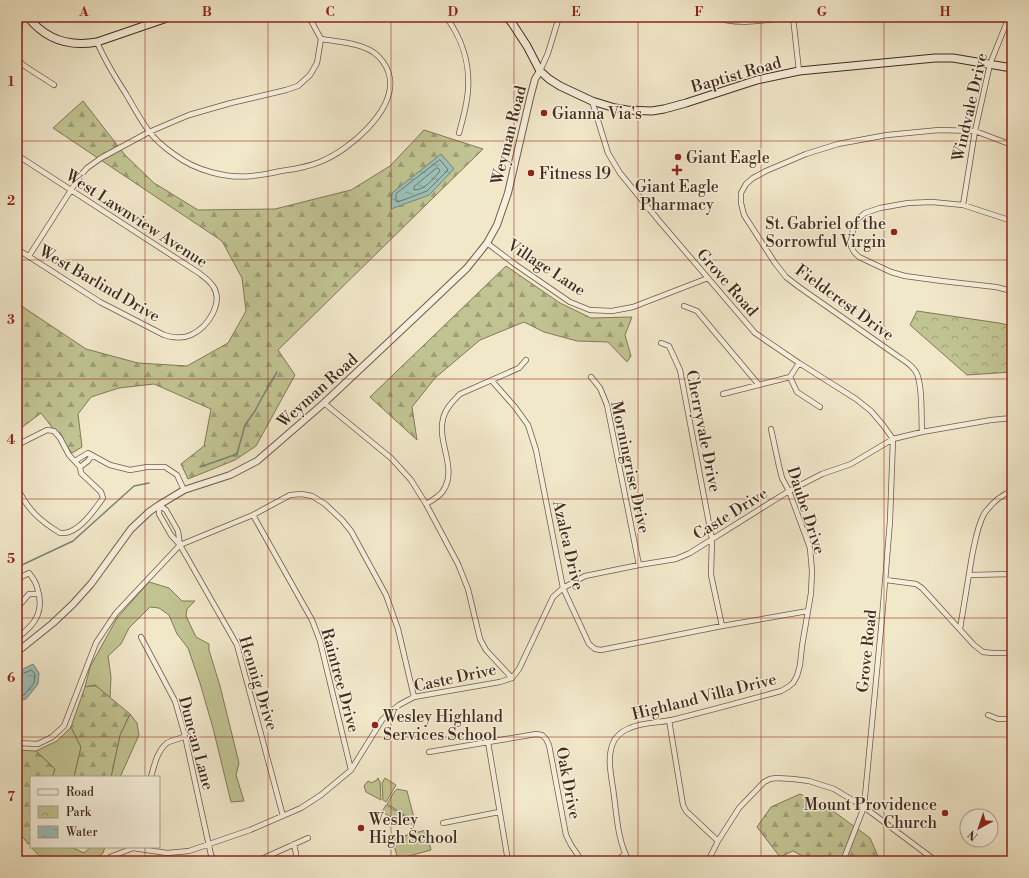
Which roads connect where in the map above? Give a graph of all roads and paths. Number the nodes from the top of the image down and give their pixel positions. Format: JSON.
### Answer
{"nodes":[{"id":1,"x":22,"y":17,"type":"edge"},
{"id":2,"x":28,"y":17,"type":"edge"},
{"id":3,"x":170,"y":17,"type":"edge"},
{"id":4,"x":309,"y":17,"type":"edge"},
{"id":5,"x":446,"y":17,"type":"edge"},
{"id":6,"x":507,"y":17,"type":"edge"},
{"id":7,"x":559,"y":17,"type":"edge"},
{"id":8,"x":714,"y":17,"type":"edge"},
{"id":9,"x":789,"y":17,"type":"edge"},
{"id":10,"x":793,"y":17,"type":"edge"},
{"id":11,"x":1008,"y":17,"type":"edge"},
{"id":12,"x":321,"y":39,"type":"junction"},
{"id":13,"x":97,"y":42,"type":"junction"},
{"id":14,"x":17,"y":48,"type":"edge"},
{"id":15,"x":990,"y":64,"type":"junction"},
{"id":16,"x":1012,"y":68,"type":"edge"},
{"id":17,"x":540,"y":71,"type":"junction"},
{"id":18,"x":799,"y":71,"type":"junction"},
{"id":19,"x":54,"y":85,"type":"dead end"},
{"id":20,"x":592,"y":101,"type":"junction"},
{"id":21,"x":975,"y":131,"type":"junction"},
{"id":22,"x":149,"y":132,"type":"junction"},
{"id":23,"x":459,"y":133,"type":"dead end"},
{"id":24,"x":1012,"y":145,"type":"edge"},
{"id":25,"x":17,"y":155,"type":"edge"},
{"id":26,"x":71,"y":190,"type":"junction"},
{"id":27,"x":963,"y":205,"type":"junction"},
{"id":28,"x":1012,"y":221,"type":"edge"},
{"id":29,"x":488,"y":243,"type":"junction"},
{"id":30,"x":17,"y":249,"type":"edge"},
{"id":31,"x":29,"y":256,"type":"junction"},
{"id":32,"x":708,"y":278,"type":"junction"},
{"id":33,"x":1012,"y":291,"type":"edge"},
{"id":34,"x":684,"y":306,"type":"dead end"},
{"id":35,"x":211,"y":317,"type":"joint"},
{"id":36,"x":661,"y":343,"type":"dead end"},
{"id":37,"x":526,"y":360,"type":"dead end"},
{"id":38,"x":800,"y":363,"type":"junction"},
{"id":39,"x":591,"y":377,"type":"dead end"},
{"id":40,"x":790,"y":377,"type":"junction"},
{"id":41,"x":492,"y":381,"type":"junction"},
{"id":42,"x":759,"y":385,"type":"junction"},
{"id":43,"x":723,"y":394,"type":"dead end"},
{"id":44,"x":324,"y":403,"type":"junction"},
{"id":45,"x":820,"y":407,"type":"dead end"},
{"id":46,"x":1012,"y":418,"type":"edge"},
{"id":47,"x":771,"y":429,"type":"dead end"},
{"id":48,"x":922,"y":432,"type":"junction"},
{"id":49,"x":894,"y":439,"type":"junction"},
{"id":50,"x":17,"y":445,"type":"edge"},
{"id":51,"x":92,"y":455,"type":"junction"},
{"id":52,"x":75,"y":461,"type":"junction"},
{"id":53,"x":80,"y":467,"type":"junction"},
{"id":54,"x":17,"y":487,"type":"edge"},
{"id":55,"x":184,"y":490,"type":"junction"},
{"id":56,"x":789,"y":491,"type":"junction"},
{"id":57,"x":1012,"y":491,"type":"edge"},
{"id":58,"x":426,"y":504,"type":"junction"},
{"id":59,"x":159,"y":505,"type":"junction"},
{"id":60,"x":253,"y":515,"type":"junction"},
{"id":61,"x":712,"y":539,"type":"junction"},
{"id":62,"x":180,"y":545,"type":"junction"},
{"id":63,"x":639,"y":565,"type":"junction"},
{"id":64,"x":1012,"y":574,"type":"edge"},
{"id":65,"x":969,"y":575,"type":"junction"},
{"id":66,"x":17,"y":579,"type":"edge"},
{"id":67,"x":886,"y":580,"type":"junction"},
{"id":68,"x":563,"y":588,"type":"junction"},
{"id":69,"x":38,"y":594,"type":"junction"},
{"id":70,"x":17,"y":608,"type":"edge"},
{"id":71,"x":808,"y":611,"type":"junction"},
{"id":72,"x":722,"y":626,"type":"junction"},
{"id":73,"x":960,"y":629,"type":"junction"},
{"id":74,"x":141,"y":637,"type":"dead end"},
{"id":75,"x":17,"y":638,"type":"edge"},
{"id":76,"x":802,"y":646,"type":"joint"},
{"id":77,"x":17,"y":652,"type":"edge"},
{"id":78,"x":1012,"y":653,"type":"edge"},
{"id":79,"x":512,"y":678,"type":"junction"},
{"id":80,"x":414,"y":697,"type":"junction"},
{"id":81,"x":988,"y":715,"type":"dead end"},
{"id":82,"x":1012,"y":719,"type":"edge"},
{"id":83,"x":669,"y":720,"type":"junction"},
{"id":84,"x":185,"y":736,"type":"junction"},
{"id":85,"x":488,"y":742,"type":"junction"},
{"id":86,"x":17,"y":743,"type":"edge"},
{"id":87,"x":429,"y":752,"type":"dead end"},
{"id":88,"x":351,"y":770,"type":"junction"},
{"id":89,"x":151,"y":776,"type":"edge"},
{"id":90,"x":864,"y":806,"type":"junction"},
{"id":91,"x":499,"y":812,"type":"junction"},
{"id":92,"x":283,"y":816,"type":"junction"},
{"id":93,"x":443,"y":823,"type":"dead end"},
{"id":94,"x":308,"y":838,"type":"dead end"},
{"id":95,"x":718,"y":841,"type":"junction"},
{"id":96,"x":294,"y":844,"type":"junction"},
{"id":97,"x":209,"y":845,"type":"junction"},
{"id":98,"x":133,"y":848,"type":"edge"},
{"id":99,"x":625,"y":854,"type":"junction"},
{"id":100,"x":268,"y":856,"type":"junction"},
{"id":101,"x":106,"y":861,"type":"edge"},
{"id":102,"x":215,"y":861,"type":"edge"},
{"id":103,"x":257,"y":861,"type":"edge"},
{"id":104,"x":278,"y":861,"type":"edge"},
{"id":105,"x":294,"y":861,"type":"edge"},
{"id":106,"x":508,"y":861,"type":"edge"},
{"id":107,"x":582,"y":861,"type":"edge"},
{"id":108,"x":616,"y":861,"type":"edge"},
{"id":109,"x":629,"y":861,"type":"edge"},
{"id":110,"x":708,"y":861,"type":"edge"},
{"id":111,"x":843,"y":861,"type":"edge"},
{"id":112,"x":936,"y":861,"type":"edge"}],
"edges":[{"from":1,"to":14,"type":"street"},
{"from":2,"to":13,"type":"main road"},
{"from":3,"to":13,"type":"main road"},
{"from":4,"to":12,"type":"street"},
{"from":5,"to":23,"type":"street"},
{"from":6,"to":17,"type":"main road","name":"Baptist Road"},
{"from":7,"to":17,"type":"street"},
{"from":8,"to":9,"type":"street"},
{"from":10,"to":18,"type":"street"},
{"from":11,"to":15,"type":"street","name":"Windvale Drive"},
{"from":12,"to":22,"type":"street"},
{"from":12,"to":22,"type":"street"},
{"from":13,"to":22,"type":"street"},
{"from":14,"to":19,"type":"street"},
{"from":15,"to":16,"type":"main road","name":"Baptist Road"},
{"from":15,"to":18,"type":"main road","name":"Baptist Road"},
{"from":15,"to":21,"type":"street","name":"Windvale Drive"},
{"from":17,"to":20,"type":"main road","name":"Baptist Road"},
{"from":17,"to":29,"type":"street","name":"Weyman Road"},
{"from":18,"to":20,"type":"main road","name":"Baptist Road"},
{"from":20,"to":32,"type":"street","name":"Grove Road"},
{"from":21,"to":24,"type":"street","name":"Fieldcrest Drive"},
{"from":21,"to":27,"type":"street","name":"Windvale Drive"},
{"from":21,"to":48,"type":"street","name":"Fieldcrest Drive"},
{"from":22,"to":26,"type":"street"},
{"from":25,"to":26,"type":"street","name":"West Lawnview Avenue"},
{"from":26,"to":31,"type":"street"},
{"from":26,"to":35,"type":"street","name":"West Lawnview Avenue"},
{"from":27,"to":28,"type":"street"},
{"from":27,"to":33,"type":"street"},
{"from":29,"to":32,"type":"street","name":"Village Lane"},
{"from":29,"to":44,"type":"street","name":"Weyman Road"},
{"from":30,"to":31,"type":"street","name":"West Barlind Drive"},
{"from":31,"to":35,"type":"street","name":"West Barlind Drive"},
{"from":32,"to":38,"type":"street","name":"Grove Road"},
{"from":34,"to":42,"type":"street"},
{"from":36,"to":61,"type":"street","name":"Cherryvale Drive"},
{"from":37,"to":41,"type":"street"},
{"from":38,"to":40,"type":"street"},
{"from":38,"to":49,"type":"street","name":"Grove Road"},
{"from":39,"to":63,"type":"street","name":"Morningrise Drive"},
{"from":40,"to":42,"type":"street"},
{"from":40,"to":45,"type":"street"},
{"from":41,"to":58,"type":"street"},
{"from":41,"to":68,"type":"street","name":"Azalea Drive"},
{"from":42,"to":43,"type":"street"},
{"from":44,"to":55,"type":"street","name":"Weyman Road"},
{"from":44,"to":58,"type":"street"},
{"from":46,"to":48,"type":"street","name":"Caste Drive"},
{"from":47,"to":56,"type":"street","name":"Daube Drive"},
{"from":48,"to":49,"type":"street","name":"Caste Drive"},
{"from":49,"to":56,"type":"street","name":"Caste Drive"},
{"from":49,"to":67,"type":"street","name":"Grove Road"},
{"from":50,"to":52,"type":"street"},
{"from":51,"to":52,"type":"street"},
{"from":51,"to":53,"type":"street"},
{"from":51,"to":55,"type":"street"},
{"from":52,"to":53,"type":"street"},
{"from":53,"to":54,"type":"street"},
{"from":55,"to":59,"type":"street","name":"Weyman Road"},
{"from":56,"to":61,"type":"street","name":"Caste Drive"},
{"from":56,"to":71,"type":"street","name":"Daube Drive"},
{"from":57,"to":65,"type":"street"},
{"from":58,"to":79,"type":"street"},
{"from":59,"to":62,"type":"street","name":"Hennig Drive"},
{"from":59,"to":62,"type":"street","name":"Hennig Drive"},
{"from":59,"to":77,"type":"street","name":"Weyman Road"},
{"from":60,"to":62,"type":"street"},
{"from":60,"to":80,"type":"street"},
{"from":60,"to":88,"type":"street","name":"Raintree Drive"},
{"from":61,"to":63,"type":"street","name":"Caste Drive"},
{"from":61,"to":72,"type":"street","name":"Cherryvale Drive"},
{"from":62,"to":86,"type":"street"},
{"from":62,"to":92,"type":"street","name":"Hennig Drive"},
{"from":63,"to":68,"type":"street","name":"Caste Drive"},
{"from":64,"to":65,"type":"street"},
{"from":65,"to":73,"type":"street"},
{"from":66,"to":69,"type":"street"},
{"from":67,"to":73,"type":"street"},
{"from":67,"to":90,"type":"street","name":"Grove Road"},
{"from":68,"to":72,"type":"street","name":"Azalea Drive"},
{"from":68,"to":79,"type":"street","name":"Caste Drive"},
{"from":69,"to":70,"type":"street"},
{"from":69,"to":75,"type":"street"},
{"from":71,"to":72,"type":"street","name":"Azalea Drive"},
{"from":71,"to":76,"type":"street","name":"Daube Drive"},
{"from":73,"to":78,"type":"street"},
{"from":74,"to":84,"type":"street","name":"Duncan Lane"},
{"from":76,"to":83,"type":"street","name":"Highland Villa Drive"},
{"from":79,"to":80,"type":"street","name":"Caste Drive"},
{"from":80,"to":88,"type":"street","name":"Caste Drive"},
{"from":81,"to":82,"type":"street"},
{"from":83,"to":95,"type":"street"},
{"from":83,"to":99,"type":"street","name":"Highland Villa Drive"},
{"from":84,"to":89,"type":"street"},
{"from":84,"to":97,"type":"street","name":"Duncan Lane"},
{"from":85,"to":87,"type":"street"},
{"from":85,"to":91,"type":"street"},
{"from":85,"to":107,"type":"street","name":"Oak Drive"},
{"from":88,"to":92,"type":"street","name":"Caste Drive"},
{"from":90,"to":95,"type":"street"},
{"from":90,"to":111,"type":"street","name":"Grove Road"},
{"from":90,"to":112,"type":"street"},
{"from":91,"to":93,"type":"street"},
{"from":91,"to":106,"type":"street"},
{"from":92,"to":97,"type":"street","name":"Caste Drive"},
{"from":94,"to":96,"type":"street"},
{"from":95,"to":110,"type":"street"},
{"from":96,"to":100,"type":"street"},
{"from":96,"to":105,"type":"street"},
{"from":97,"to":98,"type":"street","name":"Caste Drive"},
{"from":97,"to":102,"type":"street","name":"Duncan Lane"},
{"from":98,"to":101,"type":"street"},
{"from":99,"to":108,"type":"street"},
{"from":99,"to":109,"type":"street","name":"Highland Villa Drive"},
{"from":100,"to":103,"type":"street"},
{"from":100,"to":104,"type":"street"}]}
